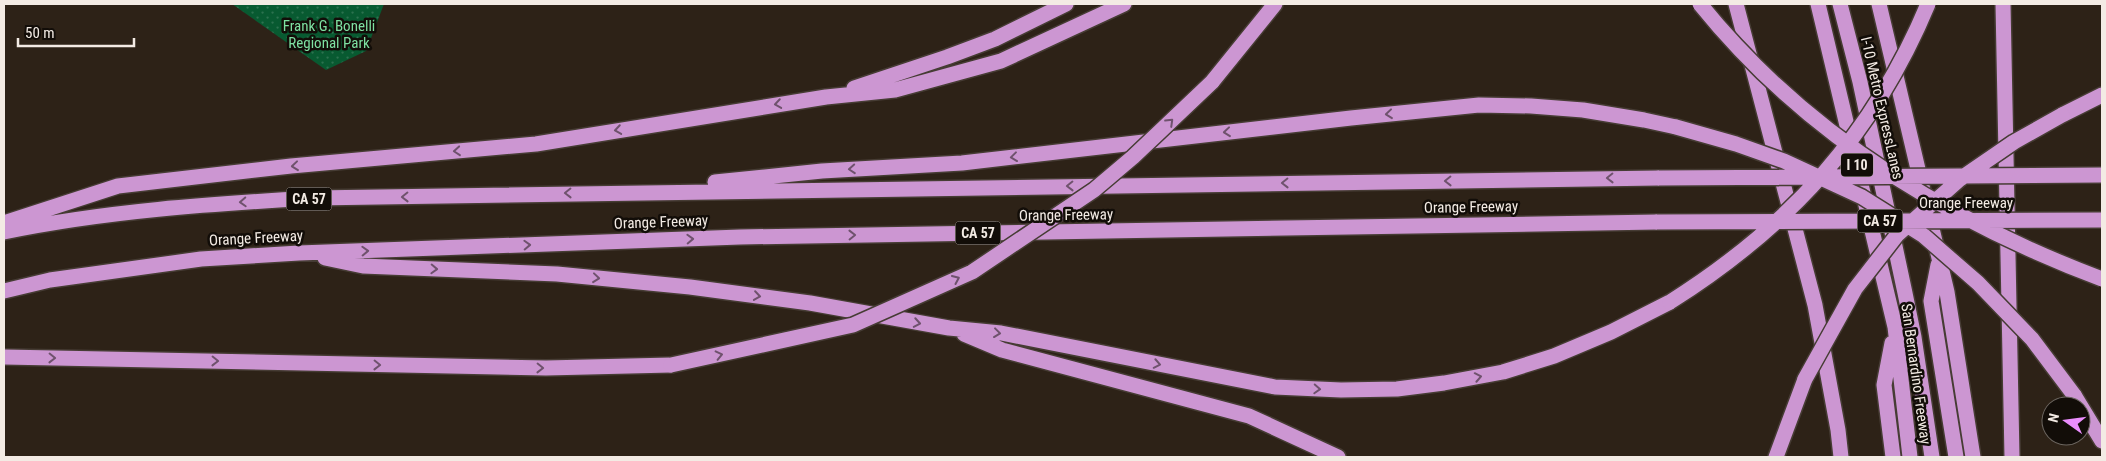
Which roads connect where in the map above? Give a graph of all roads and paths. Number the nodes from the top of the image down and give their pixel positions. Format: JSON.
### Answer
{"nodes":[{"id":1,"x":1066,"y":4,"type":"edge"},
{"id":2,"x":1124,"y":4,"type":"edge"},
{"id":3,"x":1275,"y":4,"type":"edge"},
{"id":4,"x":1700,"y":4,"type":"edge"},
{"id":5,"x":1736,"y":4,"type":"edge"},
{"id":6,"x":1818,"y":4,"type":"edge"},
{"id":7,"x":1840,"y":4,"type":"edge"},
{"id":8,"x":1879,"y":4,"type":"edge"},
{"id":9,"x":1928,"y":4,"type":"edge"},
{"id":10,"x":2003,"y":4,"type":"edge"},
{"id":11,"x":2102,"y":95,"type":"edge"},
{"id":12,"x":826,"y":97,"type":"junction"},
{"id":13,"x":2102,"y":175,"type":"edge"},
{"id":14,"x":617,"y":192,"type":"junction"},
{"id":15,"x":2102,"y":220,"type":"edge"},
{"id":16,"x":4,"y":223,"type":"edge"},
{"id":17,"x":4,"y":232,"type":"edge"},
{"id":18,"x":298,"y":253,"type":"junction"},
{"id":19,"x":1939,"y":258,"type":"junction"},
{"id":20,"x":2102,"y":279,"type":"edge"},
{"id":21,"x":4,"y":291,"type":"edge"},
{"id":22,"x":1895,"y":327,"type":"junction"},
{"id":23,"x":949,"y":328,"type":"junction"},
{"id":24,"x":4,"y":357,"type":"edge"},
{"id":25,"x":2102,"y":441,"type":"edge"},
{"id":26,"x":1338,"y":457,"type":"edge"},
{"id":27,"x":1776,"y":457,"type":"edge"},
{"id":28,"x":1841,"y":457,"type":"edge"},
{"id":29,"x":1894,"y":457,"type":"edge"},
{"id":30,"x":1910,"y":457,"type":"edge"},
{"id":31,"x":1932,"y":457,"type":"edge"},
{"id":32,"x":1956,"y":457,"type":"edge"},
{"id":33,"x":1973,"y":457,"type":"edge"},
{"id":34,"x":2012,"y":457,"type":"edge"}],
"edges":[{"from":1,"to":12,"type":"highway"},
{"from":2,"to":12,"type":"highway"},
{"from":24,"to":3,"type":"highway","one_way":true,"bridge":true},
{"from":4,"to":20,"type":"highway","bridge":true},
{"from":5,"to":28,"type":"highway"},
{"from":6,"to":22,"type":"highway","name":"San Bernardino Freeway","number":"I 10"},
{"from":7,"to":31,"type":"highway","name":"I-10 Metro ExpressLanes"},
{"from":8,"to":19,"type":"highway"},
{"from":23,"to":9,"type":"highway","one_way":true,"bridge":true},
{"from":10,"to":34,"type":"highway"},
{"from":11,"to":27,"type":"highway","bridge":true},
{"from":12,"to":16,"type":"highway","one_way":true},
{"from":13,"to":14,"type":"highway","name":"Orange Freeway","number":"CA 57","one_way":true,"bridge":true},
{"from":14,"to":17,"type":"highway","name":"Orange Freeway","number":"CA 57","one_way":true},
{"from":25,"to":14,"type":"highway","one_way":true,"bridge":true},
{"from":18,"to":15,"type":"highway","name":"Orange Freeway","number":"CA 57","one_way":true,"bridge":true},
{"from":18,"to":21,"type":"highway","name":"Orange Freeway","number":"CA 57"},
{"from":18,"to":23,"type":"highway","one_way":true},
{"from":19,"to":32,"type":"highway"},
{"from":19,"to":33,"type":"highway"},
{"from":22,"to":29,"type":"highway"},
{"from":22,"to":30,"type":"highway","name":"San Bernardino Freeway","number":"I 10"},
{"from":23,"to":26,"type":"highway"}]}
